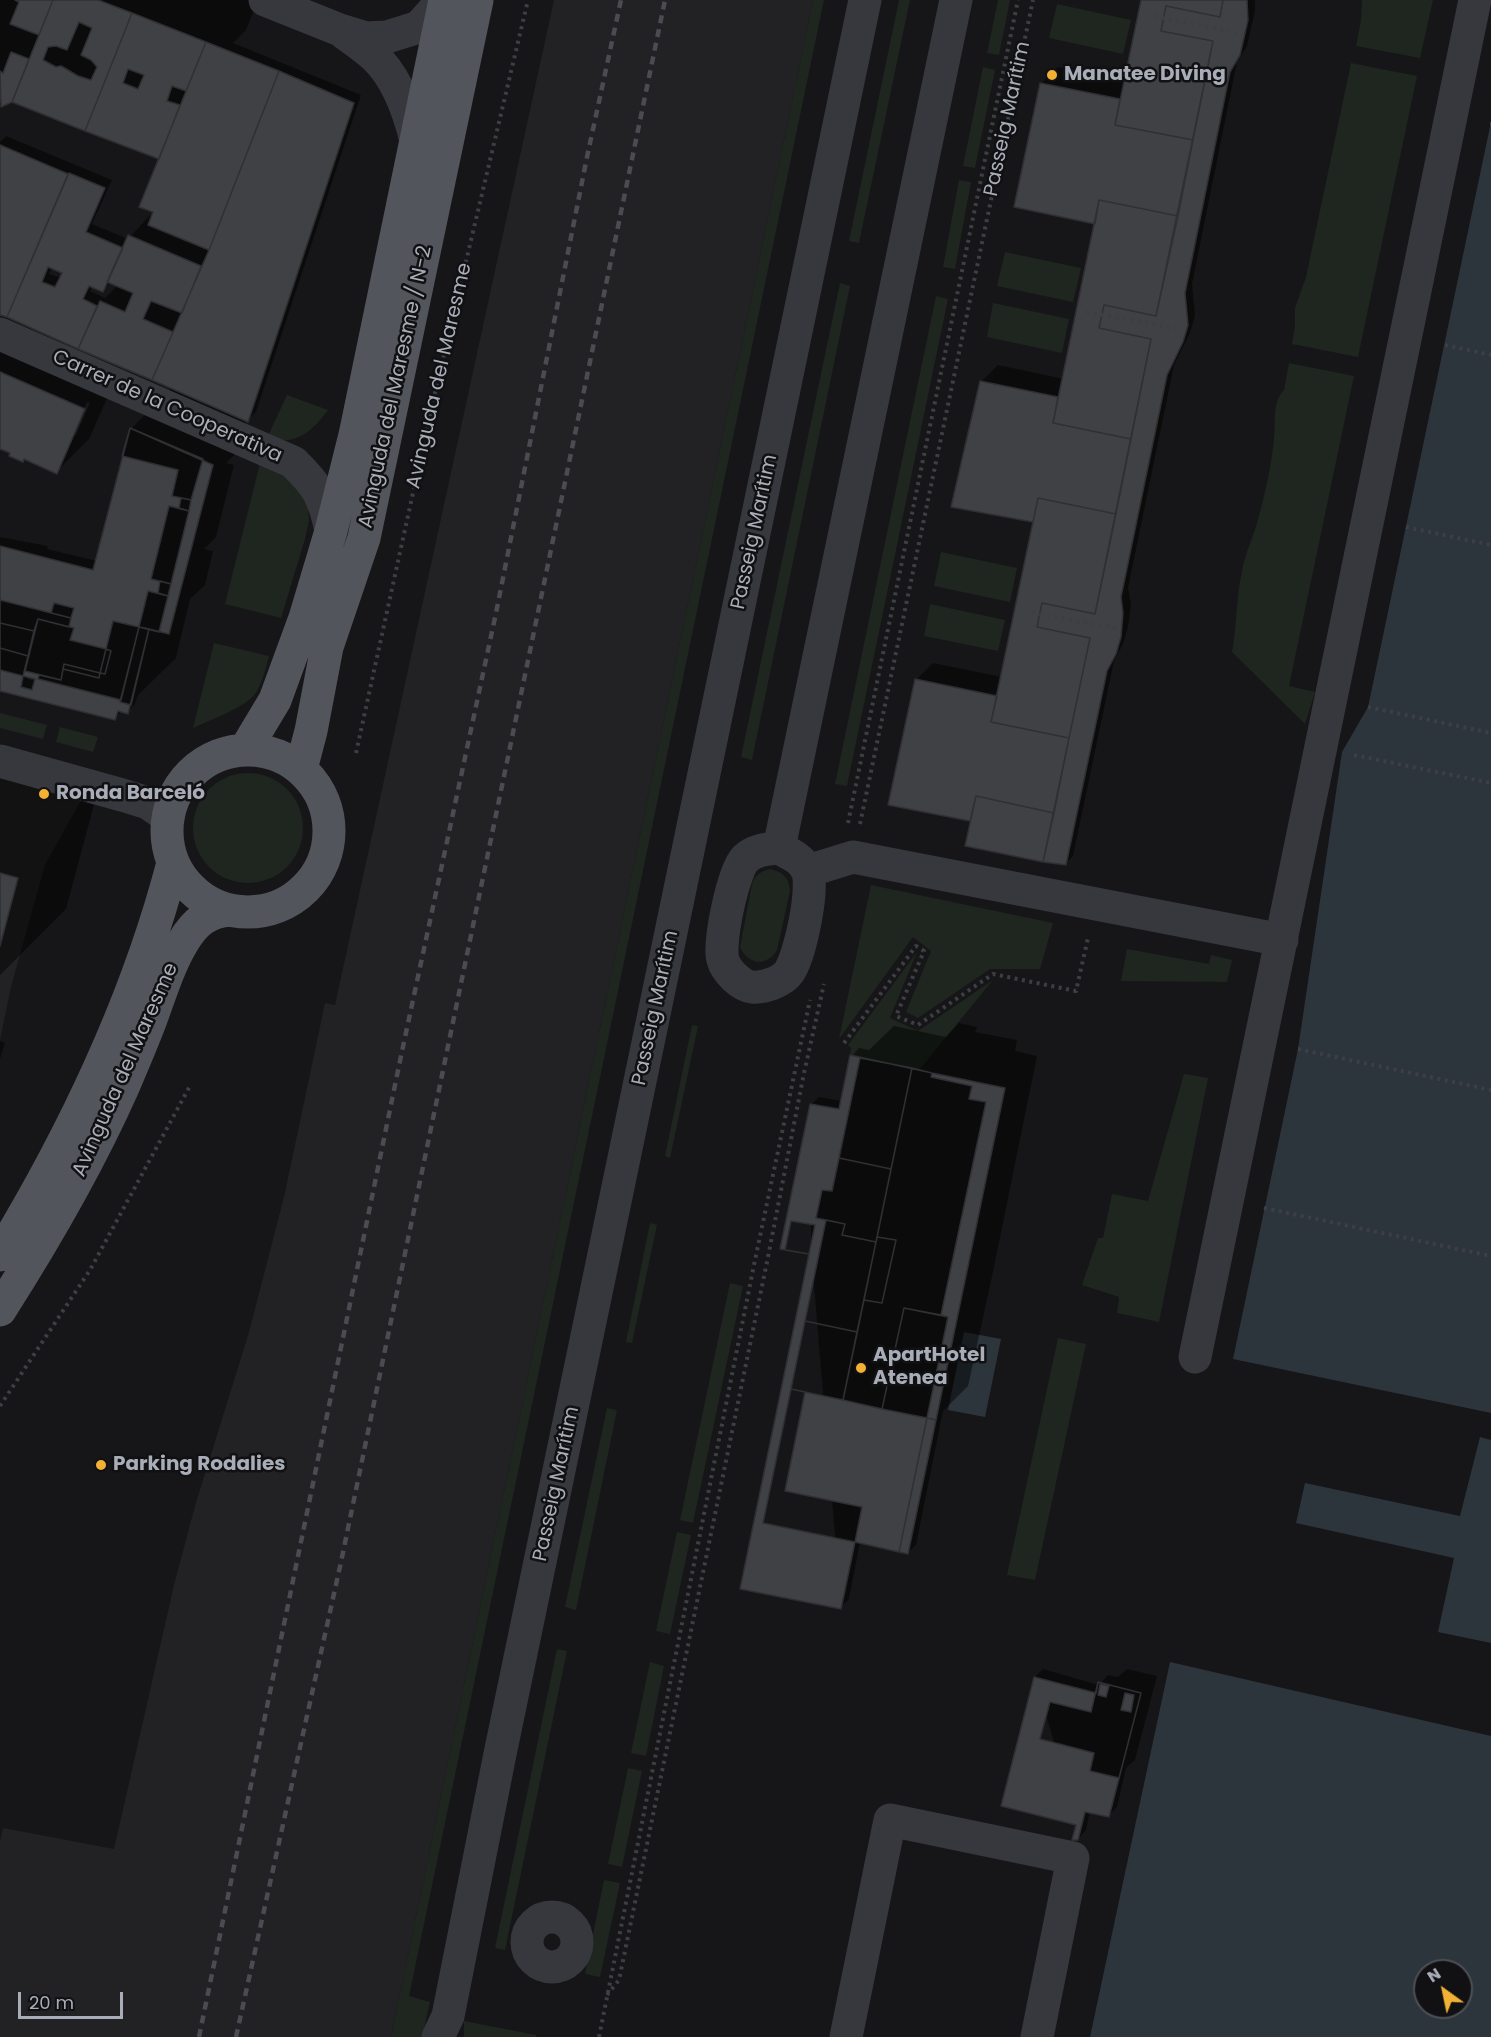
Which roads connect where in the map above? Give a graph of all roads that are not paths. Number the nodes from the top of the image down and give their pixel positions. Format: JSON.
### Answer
{"nodes":[{"id":1,"x":265,"y":0,"type":"edge"},
{"id":2,"x":444,"y":0,"type":"edge"},
{"id":3,"x":477,"y":0,"type":"edge"},
{"id":4,"x":865,"y":0,"type":"edge"},
{"id":5,"x":956,"y":0,"type":"edge"},
{"id":6,"x":1475,"y":0,"type":"edge"},
{"id":7,"x":340,"y":30,"type":"junction"},
{"id":8,"x":416,"y":141,"type":"junction"},
{"id":9,"x":0,"y":334,"type":"edge"},
{"id":10,"x":331,"y":531,"type":"junction"},
{"id":11,"x":245,"y":750,"type":"junction"},
{"id":12,"x":0,"y":761,"type":"edge"},
{"id":13,"x":301,"y":769,"type":"junction"},
{"id":14,"x":168,"y":817,"type":"junction"},
{"id":15,"x":779,"y":848,"type":"junction"},
{"id":16,"x":173,"y":863,"type":"junction"},
{"id":17,"x":808,"y":871,"type":"junction"},
{"id":18,"x":230,"y":910,"type":"junction"},
{"id":19,"x":1282,"y":940,"type":"junction"},
{"id":20,"x":0,"y":1255,"type":"edge"},
{"id":21,"x":0,"y":1310,"type":"edge"},
{"id":22,"x":1195,"y":1357,"type":"dead end"},
{"id":23,"x":446,"y":2030,"type":"edge"},
{"id":24,"x":846,"y":2037,"type":"edge"},
{"id":25,"x":1037,"y":2037,"type":"edge"}],
"edges":[{"from":1,"to":7,"type":"street"},
{"from":2,"to":7,"type":"street"},
{"from":2,"to":8,"type":"main road","name":"Avinguda del Maresme / N-2"},
{"from":3,"to":13,"type":"main road","name":"Avinguda del Maresme / N-2"},
{"from":4,"to":23,"type":"street","name":"Passeig Marítim"},
{"from":5,"to":15,"type":"street"},
{"from":6,"to":19,"type":"street"},
{"from":7,"to":8,"type":"street"},
{"from":8,"to":10,"type":"main road","name":"Avinguda del Maresme / N-2"},
{"from":9,"to":10,"type":"street","name":"Carrer de la Cooperativa"},
{"from":10,"to":11,"type":"main road","name":"Avinguda del Maresme / N-2"},
{"from":11,"to":13,"type":"main road"},
{"from":11,"to":14,"type":"main road"},
{"from":12,"to":14,"type":"street"},
{"from":13,"to":18,"type":"main road"},
{"from":14,"to":16,"type":"main road"},
{"from":15,"to":17,"type":"street"},
{"from":15,"to":17,"type":"street"},
{"from":16,"to":18,"type":"main road"},
{"from":16,"to":20,"type":"main road","name":"Avinguda del Maresme"},
{"from":17,"to":19,"type":"street"},
{"from":18,"to":21,"type":"main road","name":"Avinguda del Maresme"},
{"from":19,"to":22,"type":"street"},
{"from":24,"to":25,"type":"street"}]}
